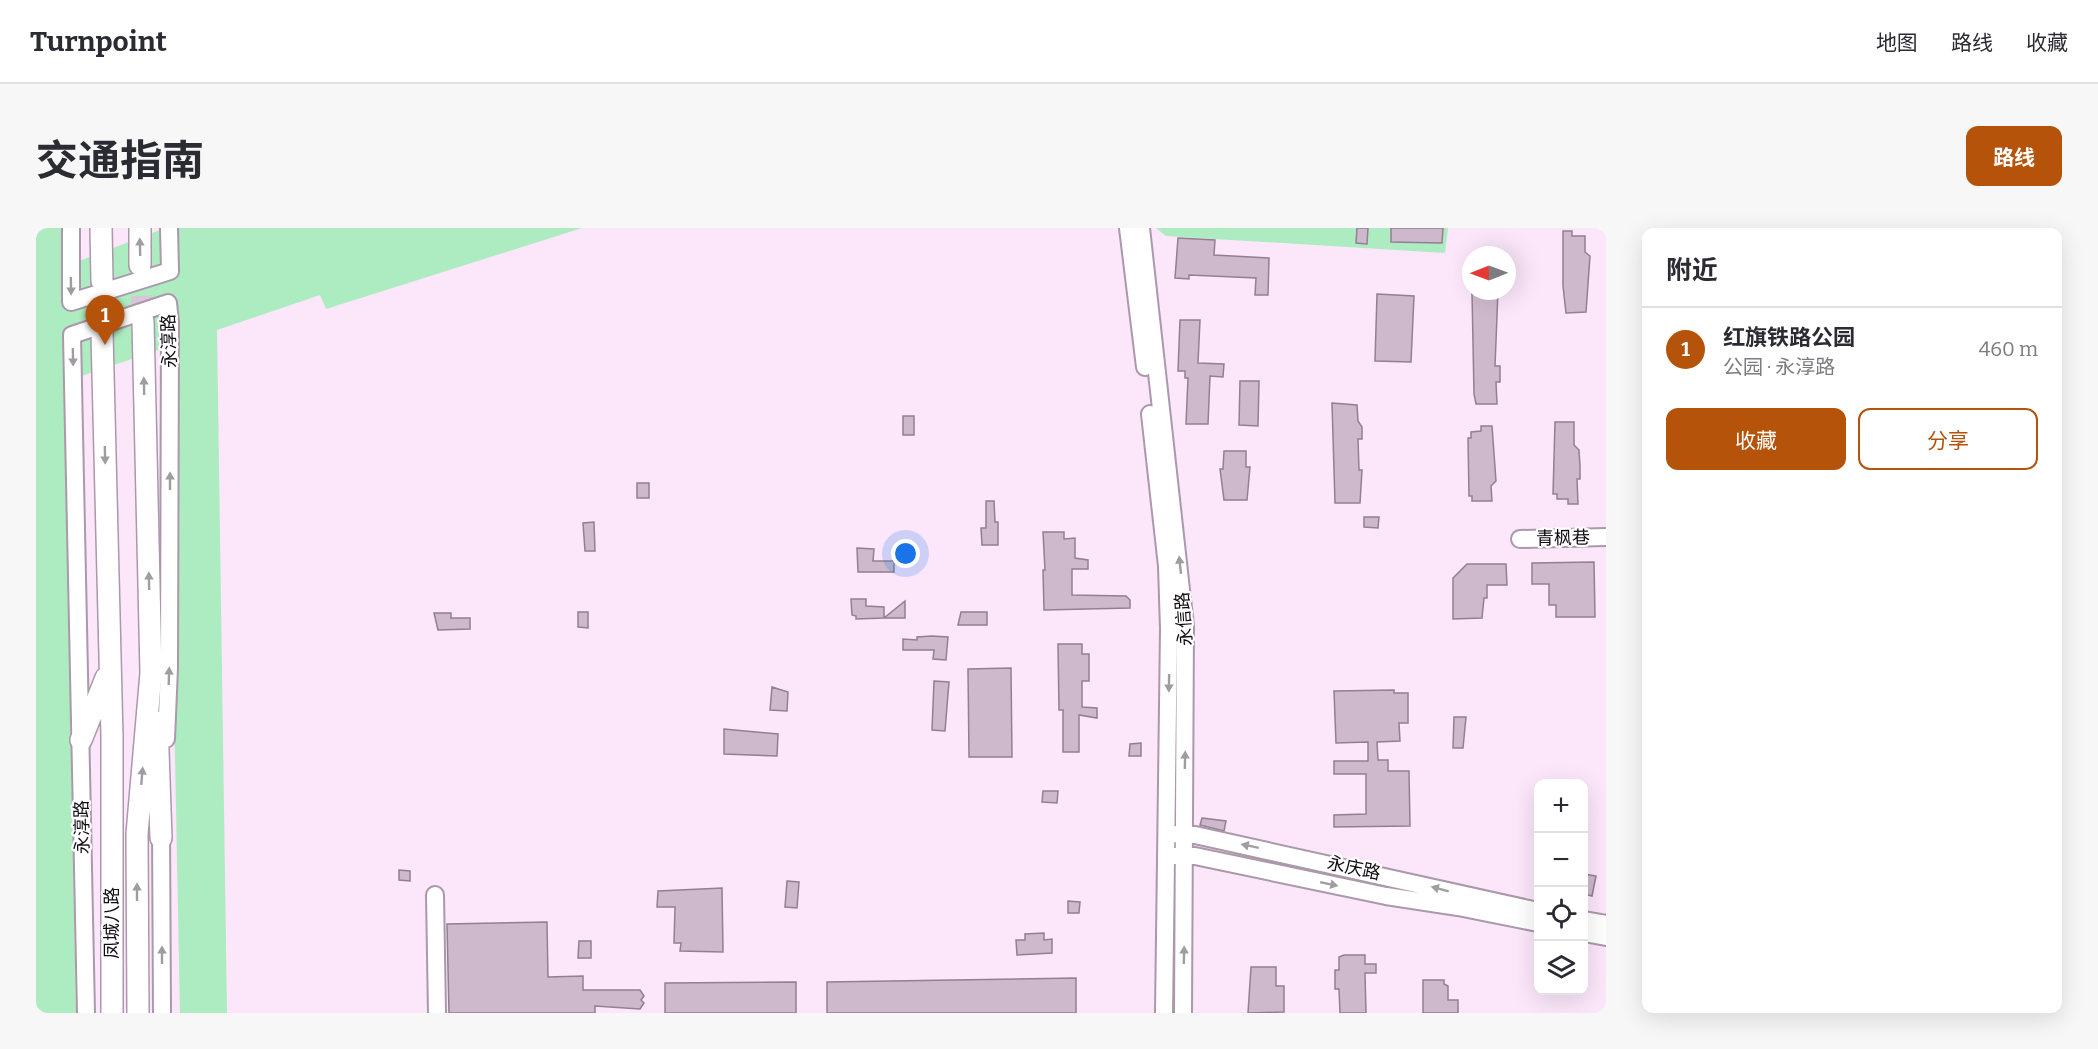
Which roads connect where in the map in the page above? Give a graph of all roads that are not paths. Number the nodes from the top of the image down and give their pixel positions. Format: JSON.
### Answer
{"nodes":[{"id":1,"x":71,"y":228,"type":"edge"},
{"id":2,"x":101,"y":228,"type":"edge"},
{"id":3,"x":140,"y":228,"type":"edge"},
{"id":4,"x":169,"y":228,"type":"edge"},
{"id":5,"x":1128,"y":228,"type":"edge"},
{"id":6,"x":1142,"y":228,"type":"edge"},
{"id":7,"x":141,"y":266,"type":"tunnel mouth"},
{"id":8,"x":102,"y":281,"type":"tunnel mouth"},
{"id":9,"x":143,"y":321,"type":"tunnel mouth"},
{"id":10,"x":102,"y":333,"type":"tunnel mouth"},
{"id":11,"x":1606,"y":537,"type":"edge"},
{"id":12,"x":1520,"y":539,"type":"dead end"},
{"id":13,"x":109,"y":672,"type":"junction"},
{"id":14,"x":151,"y":673,"type":"junction"},
{"id":15,"x":81,"y":740,"type":"junction"},
{"id":16,"x":112,"y":832,"type":"joint"},
{"id":17,"x":137,"y":834,"type":"joint"},
{"id":18,"x":1176,"y":834,"type":"junction"},
{"id":19,"x":161,"y":838,"type":"junction"},
{"id":20,"x":1176,"y":856,"type":"junction"},
{"id":21,"x":435,"y":895,"type":"dead end"},
{"id":22,"x":1534,"y":909,"type":"edge"},
{"id":23,"x":1588,"y":921,"type":"edge"},
{"id":24,"x":1534,"y":922,"type":"edge"},
{"id":25,"x":1606,"y":924,"type":"edge"},
{"id":26,"x":1588,"y":934,"type":"edge"},
{"id":27,"x":1606,"y":937,"type":"edge"},
{"id":28,"x":86,"y":1013,"type":"edge"},
{"id":29,"x":112,"y":1013,"type":"edge"},
{"id":30,"x":138,"y":1013,"type":"edge"},
{"id":31,"x":162,"y":1013,"type":"edge"},
{"id":32,"x":437,"y":1013,"type":"edge"},
{"id":33,"x":1164,"y":1013,"type":"edge"},
{"id":34,"x":1183,"y":1013,"type":"edge"}],
"edges":[{"from":1,"to":4,"type":"street","one_way":true},
{"from":2,"to":8,"type":"main road"},
{"from":7,"to":3,"type":"main road","one_way":true},
{"from":5,"to":18,"type":"street","name":"永信路","one_way":true},
{"from":18,"to":6,"type":"street","name":"永信路","one_way":true},
{"from":14,"to":9,"type":"main road","name":"永淳路","one_way":true},
{"from":10,"to":13,"type":"main road","name":"永淳路","one_way":true},
{"from":11,"to":12,"type":"street","name":"青枫巷"},
{"from":13,"to":15,"type":"main road"},
{"from":13,"to":16,"type":"main road","name":"永淳路"},
{"from":17,"to":14,"type":"main road","name":"永淳路","one_way":true},
{"from":14,"to":19,"type":"main road"},
{"from":19,"to":15,"type":"street","name":"永淳路","one_way":true},
{"from":15,"to":28,"type":"street","name":"永淳路"},
{"from":16,"to":29,"type":"main road","name":"凤城八路"},
{"from":30,"to":17,"type":"main road","name":"凤城八路","one_way":true},
{"from":18,"to":20,"type":"street","name":"永信路"},
{"from":22,"to":18,"type":"street","name":"永庆路","one_way":true},
{"from":31,"to":19,"type":"street","name":"永淳路","one_way":true},
{"from":20,"to":24,"type":"street","name":"永庆路","one_way":true},
{"from":20,"to":33,"type":"street","name":"永信路"},
{"from":34,"to":20,"type":"street","name":"永信路","one_way":true},
{"from":21,"to":32,"type":"street"},
{"from":23,"to":25,"type":"street"},
{"from":26,"to":27,"type":"street"}]}
